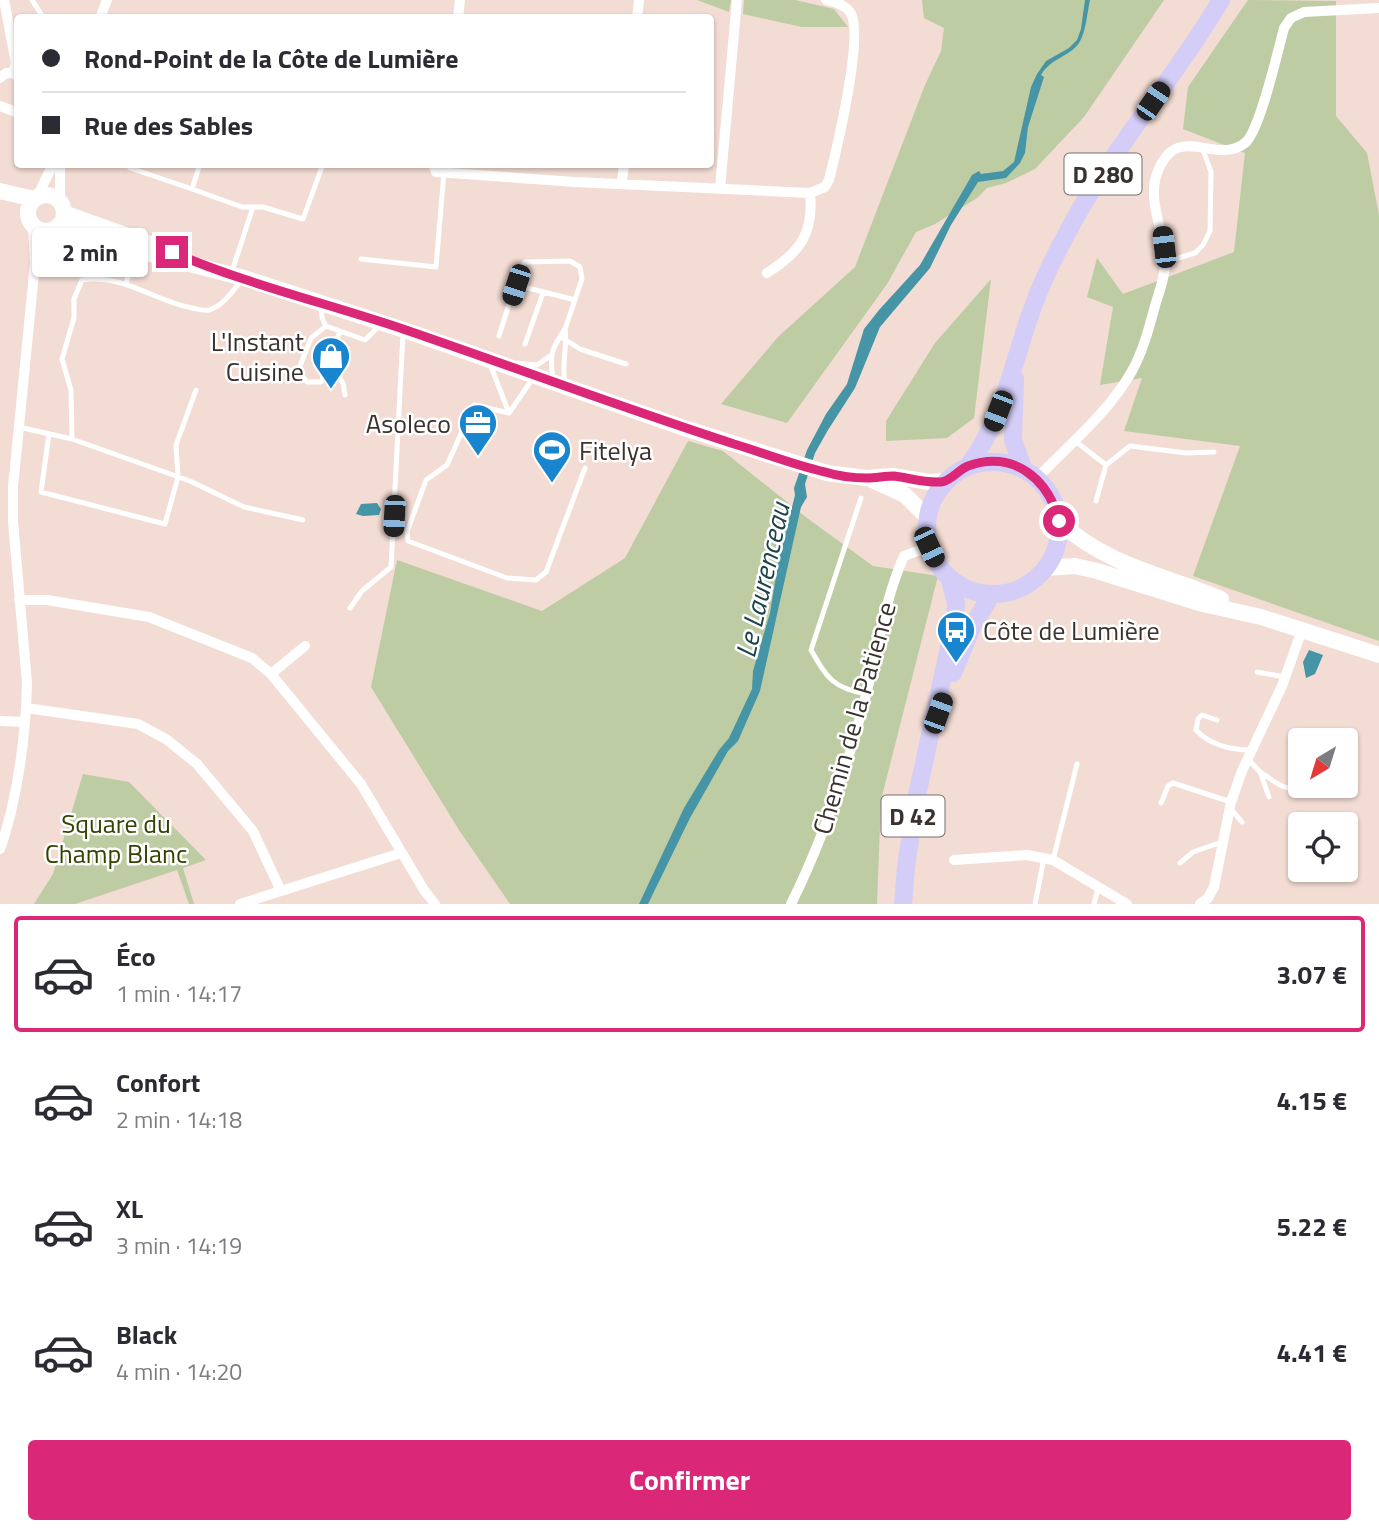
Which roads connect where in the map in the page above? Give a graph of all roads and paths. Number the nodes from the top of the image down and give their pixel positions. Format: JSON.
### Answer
{"nodes":[{"id":1,"x":4,"y":0,"type":"edge"},
{"id":2,"x":737,"y":0,"type":"edge"},
{"id":3,"x":825,"y":0,"type":"edge"},
{"id":4,"x":1221,"y":0,"type":"edge"},
{"id":5,"x":1379,"y":8,"type":"edge"},
{"id":6,"x":14,"y":52,"type":"edge"},
{"id":7,"x":1201,"y":146,"type":"junction"},
{"id":8,"x":51,"y":168,"type":"edge"},
{"id":9,"x":60,"y":168,"type":"edge"},
{"id":10,"x":133,"y":168,"type":"edge"},
{"id":11,"x":199,"y":168,"type":"edge"},
{"id":12,"x":322,"y":168,"type":"edge"},
{"id":13,"x":434,"y":168,"type":"edge"},
{"id":14,"x":624,"y":168,"type":"edge"},
{"id":15,"x":525,"y":171,"type":"edge"},
{"id":16,"x":444,"y":172,"type":"junction"},
{"id":17,"x":622,"y":182,"type":"junction"},
{"id":18,"x":720,"y":188,"type":"junction"},
{"id":19,"x":192,"y":189,"type":"junction"},
{"id":20,"x":0,"y":191,"type":"edge"},
{"id":21,"x":810,"y":193,"type":"junction"},
{"id":22,"x":36,"y":198,"type":"junction"},
{"id":23,"x":0,"y":201,"type":"edge"},
{"id":24,"x":253,"y":207,"type":"junction"},
{"id":25,"x":58,"y":218,"type":"junction"},
{"id":26,"x":30,"y":221,"type":"junction"},
{"id":27,"x":135,"y":250,"type":"junction"},
{"id":28,"x":360,"y":259,"type":"dead end"},
{"id":29,"x":1165,"y":262,"type":"junction"},
{"id":30,"x":35,"y":263,"type":"junction"},
{"id":31,"x":211,"y":269,"type":"junction"},
{"id":32,"x":766,"y":273,"type":"dead end"},
{"id":33,"x":237,"y":276,"type":"junction"},
{"id":34,"x":126,"y":284,"type":"junction"},
{"id":35,"x":516,"y":285,"type":"junction"},
{"id":36,"x":543,"y":293,"type":"junction"},
{"id":37,"x":575,"y":300,"type":"junction"},
{"id":38,"x":321,"y":303,"type":"junction"},
{"id":39,"x":383,"y":323,"type":"junction"},
{"id":40,"x":326,"y":326,"type":"junction"},
{"id":41,"x":565,"y":329,"type":"junction"},
{"id":42,"x":404,"y":330,"type":"junction"},
{"id":43,"x":340,"y":331,"type":"junction"},
{"id":44,"x":499,"y":336,"type":"dead end"},
{"id":45,"x":560,"y":337,"type":"junction"},
{"id":46,"x":567,"y":340,"type":"junction"},
{"id":47,"x":525,"y":344,"type":"dead end"},
{"id":48,"x":550,"y":356,"type":"junction"},
{"id":49,"x":488,"y":359,"type":"junction"},
{"id":50,"x":328,"y":362,"type":"junction"},
{"id":51,"x":625,"y":364,"type":"dead end"},
{"id":52,"x":1016,"y":364,"type":"junction"},
{"id":53,"x":535,"y":376,"type":"junction"},
{"id":54,"x":559,"y":384,"type":"junction"},
{"id":55,"x":196,"y":390,"type":"dead end"},
{"id":56,"x":345,"y":396,"type":"dead end"},
{"id":57,"x":509,"y":413,"type":"junction"},
{"id":58,"x":19,"y":427,"type":"junction"},
{"id":59,"x":49,"y":434,"type":"junction"},
{"id":60,"x":72,"y":439,"type":"junction"},
{"id":61,"x":1074,"y":440,"type":"junction"},
{"id":62,"x":1214,"y":452,"type":"dead end"},
{"id":63,"x":1106,"y":465,"type":"junction"},
{"id":64,"x":967,"y":467,"type":"junction"},
{"id":65,"x":585,"y":468,"type":"dead end"},
{"id":66,"x":1030,"y":473,"type":"junction"},
{"id":67,"x":178,"y":477,"type":"junction"},
{"id":68,"x":866,"y":478,"type":"junction"},
{"id":69,"x":945,"y":481,"type":"junction"},
{"id":70,"x":861,"y":498,"type":"dead end"},
{"id":71,"x":1096,"y":501,"type":"dead end"},
{"id":72,"x":928,"y":517,"type":"junction"},
{"id":73,"x":303,"y":520,"type":"dead end"},
{"id":74,"x":1059,"y":521,"type":"junction"},
{"id":75,"x":929,"y":547,"type":"junction"},
{"id":76,"x":1045,"y":568,"type":"junction"},
{"id":77,"x":949,"y":577,"type":"junction"},
{"id":78,"x":992,"y":594,"type":"junction"},
{"id":79,"x":19,"y":600,"type":"junction"},
{"id":80,"x":350,"y":608,"type":"dead end"},
{"id":81,"x":1261,"y":617,"type":"junction"},
{"id":82,"x":1301,"y":630,"type":"junction"},
{"id":83,"x":305,"y":646,"type":"dead end"},
{"id":84,"x":1379,"y":655,"type":"edge"},
{"id":85,"x":1257,"y":672,"type":"dead end"},
{"id":86,"x":271,"y":674,"type":"junction"},
{"id":87,"x":1285,"y":677,"type":"junction"},
{"id":88,"x":866,"y":694,"type":"junction"},
{"id":89,"x":26,"y":708,"type":"junction"},
{"id":90,"x":1217,"y":720,"type":"dead end"},
{"id":91,"x":0,"y":721,"type":"edge"},
{"id":92,"x":25,"y":722,"type":"junction"},
{"id":93,"x":933,"y":729,"type":"junction"},
{"id":94,"x":1250,"y":754,"type":"junction"},
{"id":95,"x":1077,"y":764,"type":"dead end"},
{"id":96,"x":1259,"y":772,"type":"junction"},
{"id":97,"x":1288,"y":789,"type":"edge"},
{"id":98,"x":1269,"y":797,"type":"dead end"},
{"id":99,"x":1161,"y":803,"type":"dead end"},
{"id":100,"x":1230,"y":805,"type":"junction"},
{"id":101,"x":1242,"y":822,"type":"dead end"},
{"id":102,"x":1222,"y":842,"type":"junction"},
{"id":103,"x":0,"y":849,"type":"edge"},
{"id":104,"x":401,"y":853,"type":"junction"},
{"id":105,"x":1048,"y":859,"type":"junction"},
{"id":106,"x":954,"y":860,"type":"dead end"},
{"id":107,"x":1180,"y":863,"type":"dead end"},
{"id":108,"x":1098,"y":885,"type":"junction"},
{"id":109,"x":281,"y":891,"type":"junction"},
{"id":110,"x":240,"y":904,"type":"edge"},
{"id":111,"x":435,"y":904,"type":"edge"},
{"id":112,"x":791,"y":904,"type":"edge"},
{"id":113,"x":903,"y":904,"type":"edge"},
{"id":114,"x":1035,"y":904,"type":"edge"},
{"id":115,"x":1094,"y":904,"type":"edge"},
{"id":116,"x":1127,"y":904,"type":"edge"},
{"id":117,"x":1200,"y":904,"type":"edge"}],
"edges":[{"from":1,"to":6,"type":"street"},
{"from":2,"to":18,"type":"street"},
{"from":3,"to":21,"type":"street"},
{"from":4,"to":52,"type":"main road","number":"D 280"},
{"from":5,"to":7,"type":"street"},
{"from":7,"to":29,"type":"lane"},
{"from":7,"to":29,"type":"street"},
{"from":8,"to":22,"type":"street"},
{"from":9,"to":25,"type":"street"},
{"from":10,"to":19,"type":"lane"},
{"from":11,"to":19,"type":"lane"},
{"from":12,"to":24,"type":"lane"},
{"from":13,"to":16,"type":"street"},
{"from":14,"to":17,"type":"street"},
{"from":15,"to":16,"type":"street"},
{"from":15,"to":17,"type":"street"},
{"from":16,"to":28,"type":"lane"},
{"from":17,"to":18,"type":"street"},
{"from":18,"to":21,"type":"street"},
{"from":19,"to":24,"type":"lane"},
{"from":20,"to":22,"type":"main road"},
{"from":21,"to":32,"type":"street"},
{"from":22,"to":25,"type":"main road"},
{"from":22,"to":26,"type":"main road"},
{"from":23,"to":26,"type":"main road"},
{"from":24,"to":33,"type":"lane"},
{"from":25,"to":26,"type":"main road"},
{"from":25,"to":27,"type":"main road"},
{"from":25,"to":30,"type":"street"},
{"from":25,"to":31,"type":"main road"},
{"from":26,"to":30,"type":"street"},
{"from":27,"to":31,"type":"main road"},
{"from":27,"to":34,"type":"lane"},
{"from":29,"to":61,"type":"street"},
{"from":30,"to":58,"type":"street"},
{"from":31,"to":33,"type":"main road"},
{"from":33,"to":34,"type":"lane"},
{"from":33,"to":38,"type":"main road"},
{"from":34,"to":60,"type":"lane"},
{"from":35,"to":36,"type":"lane"},
{"from":35,"to":37,"type":"lane"},
{"from":35,"to":44,"type":"lane"},
{"from":36,"to":37,"type":"lane"},
{"from":36,"to":47,"type":"lane"},
{"from":37,"to":41,"type":"lane"},
{"from":38,"to":39,"type":"main road"},
{"from":38,"to":40,"type":"lane"},
{"from":39,"to":42,"type":"main road"},
{"from":39,"to":43,"type":"lane"},
{"from":40,"to":43,"type":"lane"},
{"from":40,"to":50,"type":"lane"},
{"from":41,"to":45,"type":"lane"},
{"from":41,"to":46,"type":"lane"},
{"from":42,"to":49,"type":"main road"},
{"from":42,"to":80,"type":"lane"},
{"from":43,"to":50,"type":"lane"},
{"from":45,"to":46,"type":"lane"},
{"from":45,"to":48,"type":"lane"},
{"from":46,"to":51,"type":"lane"},
{"from":46,"to":54,"type":"lane"},
{"from":48,"to":49,"type":"lane"},
{"from":48,"to":54,"type":"lane"},
{"from":49,"to":53,"type":"main road"},
{"from":49,"to":57,"type":"lane"},
{"from":50,"to":56,"type":"lane"},
{"from":52,"to":64,"type":"main road","number":"D 280"},
{"from":52,"to":66,"type":"main road","number":"D 280"},
{"from":53,"to":54,"type":"main road"},
{"from":53,"to":57,"type":"lane"},
{"from":54,"to":68,"type":"main road"},
{"from":55,"to":67,"type":"lane"},
{"from":57,"to":65,"type":"lane"},
{"from":58,"to":59,"type":"lane"},
{"from":58,"to":79,"type":"street"},
{"from":59,"to":60,"type":"lane"},
{"from":59,"to":67,"type":"lane"},
{"from":60,"to":67,"type":"lane"},
{"from":61,"to":63,"type":"lane"},
{"from":61,"to":66,"type":"street"},
{"from":62,"to":63,"type":"lane"},
{"from":63,"to":71,"type":"lane"},
{"from":64,"to":66,"type":"main road"},
{"from":64,"to":69,"type":"main road"},
{"from":66,"to":74,"type":"main road"},
{"from":67,"to":73,"type":"lane"},
{"from":68,"to":69,"type":"main road"},
{"from":68,"to":72,"type":"main road"},
{"from":69,"to":72,"type":"main road"},
{"from":70,"to":88,"type":"lane"},
{"from":72,"to":75,"type":"main road"},
{"from":74,"to":76,"type":"main road"},
{"from":74,"to":81,"type":"main road"},
{"from":75,"to":77,"type":"main road"},
{"from":75,"to":88,"type":"street","name":"Chemin de la Patience"},
{"from":76,"to":78,"type":"main road"},
{"from":76,"to":81,"type":"main road"},
{"from":77,"to":78,"type":"main road"},
{"from":77,"to":93,"type":"main road","number":"D 42"},
{"from":78,"to":93,"type":"main road","number":"D 42"},
{"from":79,"to":86,"type":"street"},
{"from":79,"to":89,"type":"street"},
{"from":81,"to":82,"type":"main road"},
{"from":82,"to":84,"type":"main road"},
{"from":82,"to":87,"type":"street"},
{"from":83,"to":86,"type":"street"},
{"from":85,"to":87,"type":"lane"},
{"from":86,"to":104,"type":"street"},
{"from":87,"to":94,"type":"street"},
{"from":88,"to":112,"type":"street","name":"Chemin de la Patience"},
{"from":89,"to":92,"type":"street"},
{"from":89,"to":109,"type":"street"},
{"from":90,"to":94,"type":"lane"},
{"from":91,"to":92,"type":"street"},
{"from":92,"to":103,"type":"street"},
{"from":93,"to":113,"type":"main road","number":"D 42"},
{"from":94,"to":96,"type":"lane"},
{"from":94,"to":100,"type":"street"},
{"from":95,"to":105,"type":"lane"},
{"from":96,"to":97,"type":"lane"},
{"from":96,"to":98,"type":"lane"},
{"from":99,"to":100,"type":"lane"},
{"from":100,"to":101,"type":"lane"},
{"from":100,"to":102,"type":"street"},
{"from":102,"to":107,"type":"lane"},
{"from":102,"to":117,"type":"street"},
{"from":104,"to":109,"type":"street"},
{"from":104,"to":111,"type":"street"},
{"from":105,"to":106,"type":"street"},
{"from":105,"to":108,"type":"street"},
{"from":105,"to":114,"type":"lane"},
{"from":108,"to":115,"type":"lane"},
{"from":108,"to":116,"type":"street"},
{"from":109,"to":110,"type":"street"}]}
